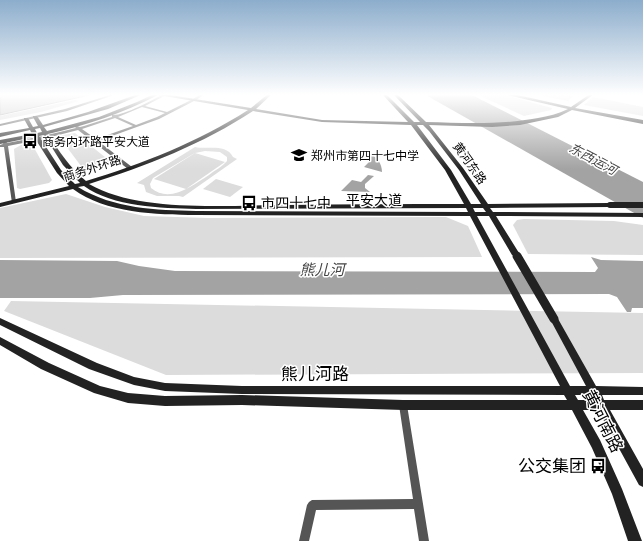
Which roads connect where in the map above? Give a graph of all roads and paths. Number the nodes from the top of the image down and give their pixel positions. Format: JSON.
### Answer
{"nodes":[{"id":1,"x":26,"y":119,"type":"edge"},
{"id":2,"x":27,"y":119,"type":"edge"},
{"id":3,"x":37,"y":119,"type":"edge"},
{"id":4,"x":75,"y":119,"type":"edge"},
{"id":5,"x":94,"y":119,"type":"edge"},
{"id":6,"x":101,"y":119,"type":"edge"},
{"id":7,"x":120,"y":119,"type":"edge"},
{"id":8,"x":153,"y":119,"type":"edge"},
{"id":9,"x":232,"y":119,"type":"edge"},
{"id":10,"x":311,"y":119,"type":"edge"},
{"id":11,"x":409,"y":119,"type":"edge"},
{"id":12,"x":421,"y":119,"type":"edge"},
{"id":13,"x":540,"y":119,"type":"edge"},
{"id":14,"x":630,"y":119,"type":"edge"},
{"id":15,"x":643,"y":122,"type":"edge"},
{"id":16,"x":413,"y":123,"type":"junction"},
{"id":17,"x":425,"y":123,"type":"junction"},
{"id":18,"x":0,"y":124,"type":"edge"},
{"id":19,"x":76,"y":126,"type":"junction"},
{"id":20,"x":136,"y":126,"type":"junction"},
{"id":21,"x":45,"y":131,"type":"junction"},
{"id":22,"x":36,"y":134,"type":"junction"},
{"id":23,"x":0,"y":135,"type":"edge"},
{"id":24,"x":95,"y":141,"type":"junction"},
{"id":25,"x":2,"y":143,"type":"edge"},
{"id":26,"x":128,"y":166,"type":"junction"},
{"id":27,"x":82,"y":181,"type":"junction"},
{"id":28,"x":71,"y":185,"type":"junction"},
{"id":29,"x":0,"y":200,"type":"edge"},
{"id":30,"x":14,"y":200,"type":"junction"},
{"id":31,"x":0,"y":205,"type":"edge"},
{"id":32,"x":643,"y":205,"type":"edge"},
{"id":33,"x":469,"y":206,"type":"junction"},
{"id":34,"x":486,"y":206,"type":"junction"},
{"id":35,"x":472,"y":213,"type":"junction"},
{"id":36,"x":490,"y":213,"type":"junction"},
{"id":37,"x":643,"y":215,"type":"edge"},
{"id":38,"x":515,"y":253,"type":"joint"},
{"id":39,"x":494,"y":254,"type":"joint"},
{"id":40,"x":0,"y":321,"type":"edge"},
{"id":41,"x":0,"y":341,"type":"edge"},
{"id":42,"x":568,"y":391,"type":"junction"},
{"id":43,"x":593,"y":391,"type":"junction"},
{"id":44,"x":643,"y":391,"type":"edge"},
{"id":45,"x":242,"y":395,"type":"junction"},
{"id":46,"x":403,"y":405,"type":"junction"},
{"id":47,"x":576,"y":405,"type":"junction"},
{"id":48,"x":602,"y":405,"type":"junction"},
{"id":49,"x":643,"y":405,"type":"edge"},
{"id":50,"x":643,"y":481,"type":"edge"},
{"id":51,"x":419,"y":504,"type":"junction"},
{"id":52,"x":304,"y":541,"type":"edge"},
{"id":53,"x":424,"y":541,"type":"edge"},
{"id":54,"x":636,"y":541,"type":"edge"}],
"edges":[{"from":1,"to":18,"type":"street"},
{"from":2,"to":22,"type":"main road","name":"平安大道"},
{"from":3,"to":21,"type":"main road","name":"平安大道"},
{"from":4,"to":21,"type":"main road"},
{"from":5,"to":19,"type":"main road"},
{"from":6,"to":19,"type":"street"},
{"from":7,"to":20,"type":"street"},
{"from":8,"to":20,"type":"street"},
{"from":9,"to":26,"type":"main road","name":"商务外环路"},
{"from":10,"to":16,"type":"main road"},
{"from":11,"to":16,"type":"main road","name":"黄河东路"},
{"from":12,"to":17,"type":"main road","name":"黄河东路"},
{"from":13,"to":17,"type":"main road"},
{"from":14,"to":15,"type":"main road"},
{"from":16,"to":17,"type":"main road"},
{"from":16,"to":33,"type":"main road","name":"黄河东路"},
{"from":17,"to":34,"type":"main road","name":"黄河东路"},
{"from":19,"to":21,"type":"main road"},
{"from":19,"to":24,"type":"street"},
{"from":20,"to":24,"type":"street"},
{"from":21,"to":22,"type":"main road"},
{"from":21,"to":27,"type":"main road","name":"平安大道"},
{"from":22,"to":23,"type":"main road"},
{"from":22,"to":25,"type":"main road"},
{"from":22,"to":28,"type":"main road","name":"平安大道"},
{"from":24,"to":26,"type":"street"},
{"from":25,"to":30,"type":"street"},
{"from":26,"to":27,"type":"main road","name":"商务外环路"},
{"from":27,"to":28,"type":"main road","name":"商务外环路"},
{"from":27,"to":33,"type":"main road","name":"平安大道"},
{"from":28,"to":30,"type":"main road","name":"商务外环路"},
{"from":28,"to":35,"type":"main road","name":"平安大道"},
{"from":29,"to":30,"type":"main road","name":"商务外环路"},
{"from":30,"to":31,"type":"main road","name":"商务外环路"},
{"from":32,"to":34,"type":"main road","name":"平安大道","bridge":true},
{"from":33,"to":34,"type":"main road","name":"平安大道"},
{"from":33,"to":35,"type":"main road","name":"黄河东路"},
{"from":34,"to":36,"type":"main road","name":"黄河东路"},
{"from":35,"to":36,"type":"main road","name":"平安大道"},
{"from":35,"to":39,"type":"main road","name":"黄河东路"},
{"from":36,"to":37,"type":"main road","name":"平安大道"},
{"from":36,"to":38,"type":"main road","name":"黄河东路"},
{"from":38,"to":43,"type":"main road","name":"黄河南路","bridge":true},
{"from":39,"to":42,"type":"main road","name":"黄河南路"},
{"from":40,"to":45,"type":"main road","name":"熊儿河路"},
{"from":41,"to":45,"type":"main road","name":"熊儿河路"},
{"from":42,"to":43,"type":"main road","name":"熊儿河路"},
{"from":42,"to":45,"type":"main road","name":"熊儿河路"},
{"from":42,"to":47,"type":"main road","name":"黄河南路"},
{"from":43,"to":44,"type":"main road","name":"熊儿河路"},
{"from":43,"to":48,"type":"main road","name":"黄河南路"},
{"from":45,"to":46,"type":"main road","name":"熊儿河路"},
{"from":46,"to":47,"type":"main road","name":"熊儿河路"},
{"from":46,"to":51,"type":"street"},
{"from":47,"to":48,"type":"main road","name":"熊儿河路"},
{"from":47,"to":54,"type":"main road","name":"黄河南路"},
{"from":48,"to":49,"type":"main road","name":"熊儿河路"},
{"from":48,"to":50,"type":"main road","name":"黄河南路"},
{"from":51,"to":52,"type":"street"},
{"from":51,"to":53,"type":"street"}]}
